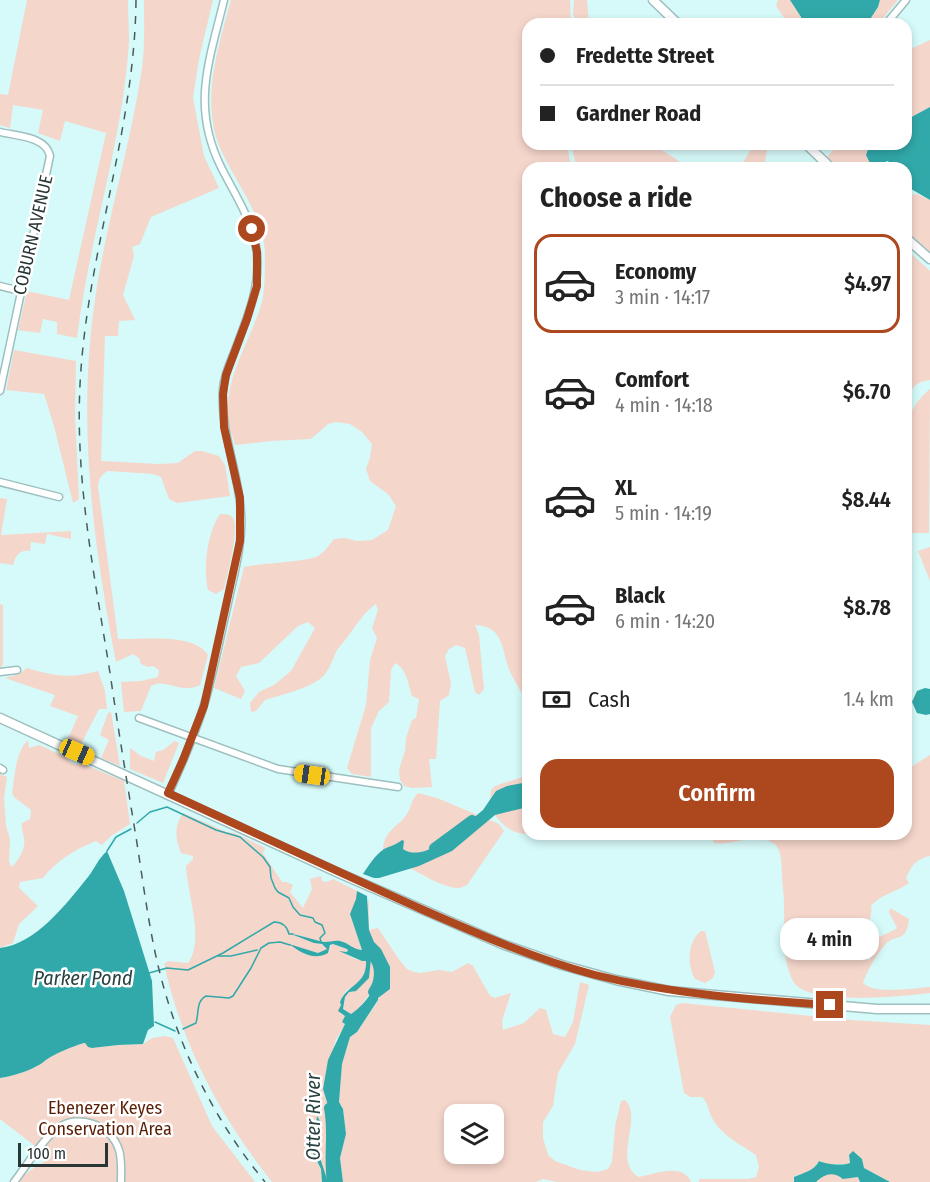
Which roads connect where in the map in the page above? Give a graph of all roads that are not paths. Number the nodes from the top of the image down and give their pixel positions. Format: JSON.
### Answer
{"nodes":[{"id":1,"x":224,"y":0,"type":"edge"},
{"id":2,"x":652,"y":0,"type":"edge"},
{"id":3,"x":906,"y":0,"type":"edge"},
{"id":4,"x":672,"y":18,"type":"edge"},
{"id":5,"x":891,"y":18,"type":"edge"},
{"id":6,"x":0,"y":132,"type":"edge"},
{"id":7,"x":812,"y":150,"type":"edge"},
{"id":8,"x":825,"y":162,"type":"edge"},
{"id":9,"x":912,"y":244,"type":"edge"},
{"id":10,"x":930,"y":260,"type":"edge"},
{"id":11,"x":0,"y":286,"type":"edge"},
{"id":12,"x":20,"y":291,"type":"junction"},
{"id":13,"x":0,"y":391,"type":"edge"},
{"id":14,"x":0,"y":482,"type":"edge"},
{"id":15,"x":59,"y":497,"type":"dead end"},
{"id":16,"x":17,"y":670,"type":"dead end"},
{"id":17,"x":0,"y":672,"type":"edge"},
{"id":18,"x":0,"y":718,"type":"edge"},
{"id":19,"x":140,"y":718,"type":"dead end"},
{"id":20,"x":192,"y":738,"type":"junction"},
{"id":21,"x":398,"y":787,"type":"dead end"},
{"id":22,"x":168,"y":793,"type":"junction"},
{"id":23,"x":930,"y":1008,"type":"edge"},
{"id":24,"x":14,"y":1182,"type":"edge"},
{"id":25,"x":121,"y":1182,"type":"edge"}],
"edges":[{"from":1,"to":20,"type":"street"},
{"from":2,"to":4,"type":"main road"},
{"from":3,"to":5,"type":"street"},
{"from":6,"to":12,"type":"street","name":"COBURN AVENUE"},
{"from":7,"to":8,"type":"main road"},
{"from":9,"to":10,"type":"main road"},
{"from":11,"to":12,"type":"street"},
{"from":12,"to":13,"type":"street","name":"COBURN AVENUE"},
{"from":14,"to":15,"type":"street"},
{"from":16,"to":17,"type":"street"},
{"from":18,"to":22,"type":"main road"},
{"from":19,"to":20,"type":"street"},
{"from":20,"to":21,"type":"street"},
{"from":20,"to":22,"type":"street"},
{"from":22,"to":23,"type":"main road"},
{"from":24,"to":25,"type":"street"}]}
